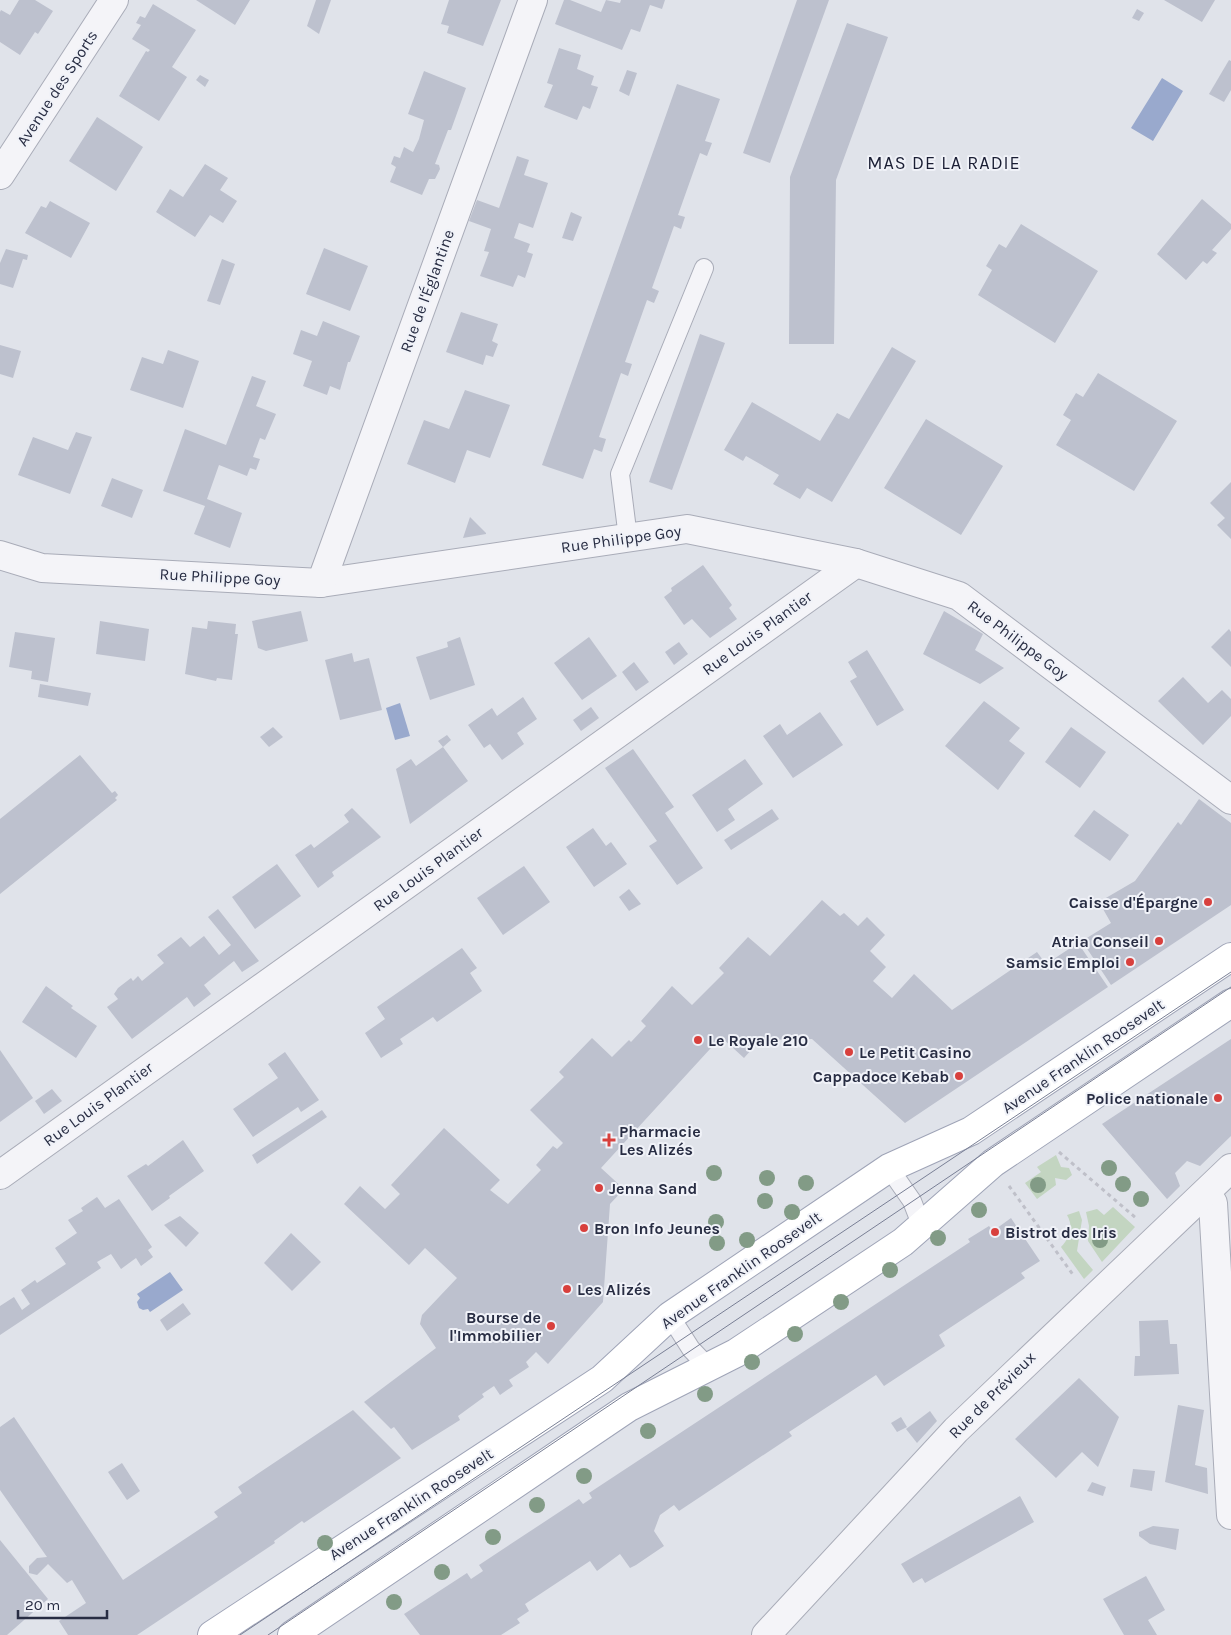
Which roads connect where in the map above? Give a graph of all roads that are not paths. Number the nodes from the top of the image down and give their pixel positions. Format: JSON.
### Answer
{"nodes":[{"id":1,"x":114,"y":0,"type":"edge"},
{"id":2,"x":533,"y":0,"type":"edge"},
{"id":3,"x":0,"y":175,"type":"edge"},
{"id":4,"x":704,"y":268,"type":"dead end"},
{"id":5,"x":628,"y":538,"type":"junction"},
{"id":6,"x":0,"y":555,"type":"edge"},
{"id":7,"x":856,"y":563,"type":"junction"},
{"id":8,"x":320,"y":583,"type":"junction"},
{"id":9,"x":1231,"y":800,"type":"edge"},
{"id":10,"x":1231,"y":957,"type":"edge"},
{"id":11,"x":1231,"y":1003,"type":"edge"},
{"id":12,"x":889,"y":1168,"type":"junction"},
{"id":13,"x":1231,"y":1168,"type":"edge"},
{"id":14,"x":0,"y":1175,"type":"edge"},
{"id":15,"x":1206,"y":1193,"type":"junction"},
{"id":16,"x":922,"y":1226,"type":"junction"},
{"id":17,"x":670,"y":1316,"type":"junction"},
{"id":18,"x":709,"y":1368,"type":"junction"},
{"id":19,"x":1229,"y":1445,"type":"edge"},
{"id":20,"x":1231,"y":1515,"type":"edge"},
{"id":21,"x":774,"y":1632,"type":"edge"},
{"id":22,"x":212,"y":1635,"type":"edge"},
{"id":23,"x":292,"y":1635,"type":"edge"}],
"edges":[{"from":1,"to":3,"type":"street","name":"Avenue des Sports"},
{"from":2,"to":8,"type":"street","name":"Rue de l'Églantine"},
{"from":4,"to":5,"type":"lane"},
{"from":5,"to":7,"type":"street","name":"Rue Philippe Goy"},
{"from":5,"to":8,"type":"street","name":"Rue Philippe Goy"},
{"from":6,"to":8,"type":"street","name":"Rue Philippe Goy"},
{"from":7,"to":9,"type":"street","name":"Rue Philippe Goy"},
{"from":7,"to":14,"type":"street","name":"Rue Louis Plantier"},
{"from":10,"to":12,"type":"main road","name":"Avenue Franklin Roosevelt"},
{"from":11,"to":16,"type":"main road"},
{"from":12,"to":16,"type":"lane"},
{"from":12,"to":17,"type":"main road","name":"Avenue Franklin Roosevelt"},
{"from":13,"to":15,"type":"street","name":"Rue de Prévieux"},
{"from":15,"to":19,"type":"street"},
{"from":15,"to":21,"type":"street","name":"Rue de Prévieux"},
{"from":16,"to":18,"type":"main road"},
{"from":17,"to":18,"type":"lane"},
{"from":17,"to":22,"type":"main road","name":"Avenue Franklin Roosevelt"},
{"from":18,"to":23,"type":"main road"},
{"from":19,"to":20,"type":"street"}]}
